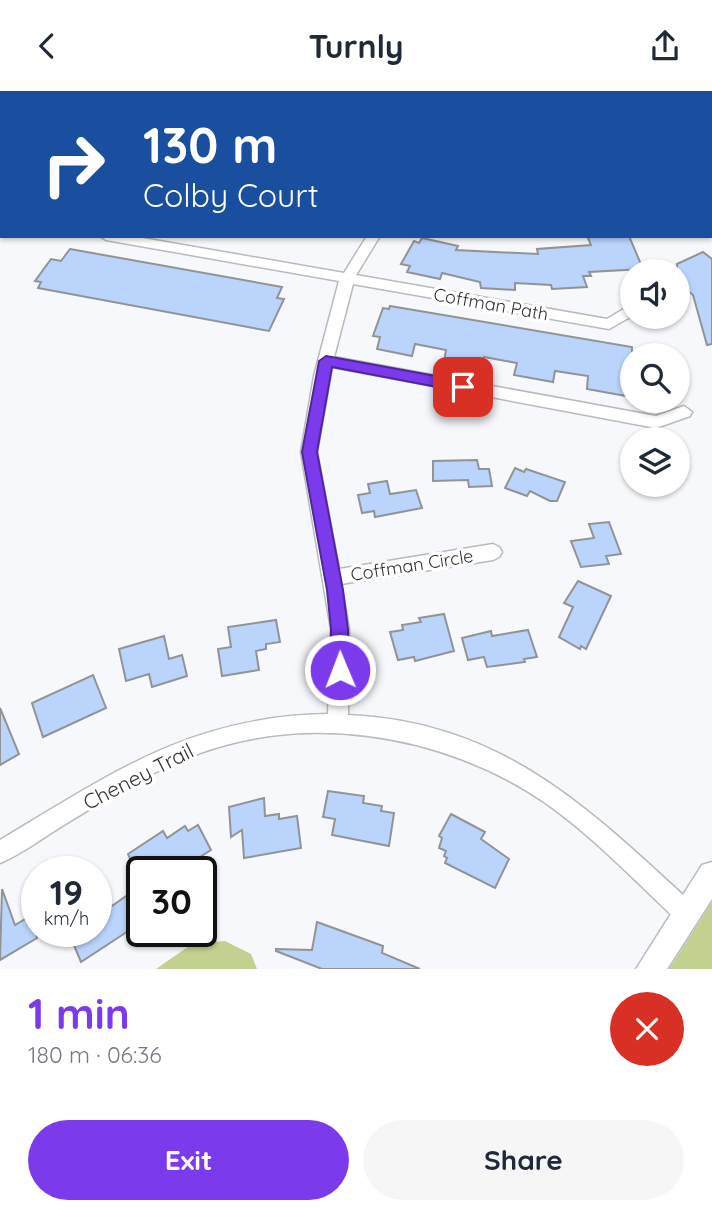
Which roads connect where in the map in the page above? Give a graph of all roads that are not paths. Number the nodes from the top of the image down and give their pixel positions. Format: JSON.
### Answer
{"nodes":[{"id":1,"x":117,"y":238,"type":"edge"},
{"id":2,"x":373,"y":238,"type":"edge"},
{"id":3,"x":347,"y":279,"type":"junction"},
{"id":4,"x":620,"y":317,"type":"edge"},
{"id":5,"x":326,"y":361,"type":"junction"},
{"id":6,"x":681,"y":413,"type":"edge"},
{"id":7,"x":493,"y":552,"type":"dead end"},
{"id":8,"x":332,"y":578,"type":"junction"},
{"id":9,"x":338,"y":721,"type":"junction"},
{"id":10,"x":0,"y":852,"type":"edge"},
{"id":11,"x":712,"y":875,"type":"edge"},
{"id":12,"x":687,"y":914,"type":"junction"},
{"id":13,"x":650,"y":969,"type":"edge"}],
"edges":[{"from":1,"to":3,"type":"street","name":"Coffman Path"},
{"from":2,"to":3,"type":"street"},
{"from":3,"to":4,"type":"street","name":"Coffman Path"},
{"from":3,"to":5,"type":"street"},
{"from":5,"to":6,"type":"street"},
{"from":5,"to":8,"type":"street"},
{"from":7,"to":8,"type":"street","name":"Coffman Circle"},
{"from":8,"to":9,"type":"street"},
{"from":9,"to":10,"type":"street","name":"Cheney Trail"},
{"from":9,"to":12,"type":"street","name":"Cheney Trail"},
{"from":11,"to":12,"type":"street"},
{"from":12,"to":13,"type":"street"}]}
